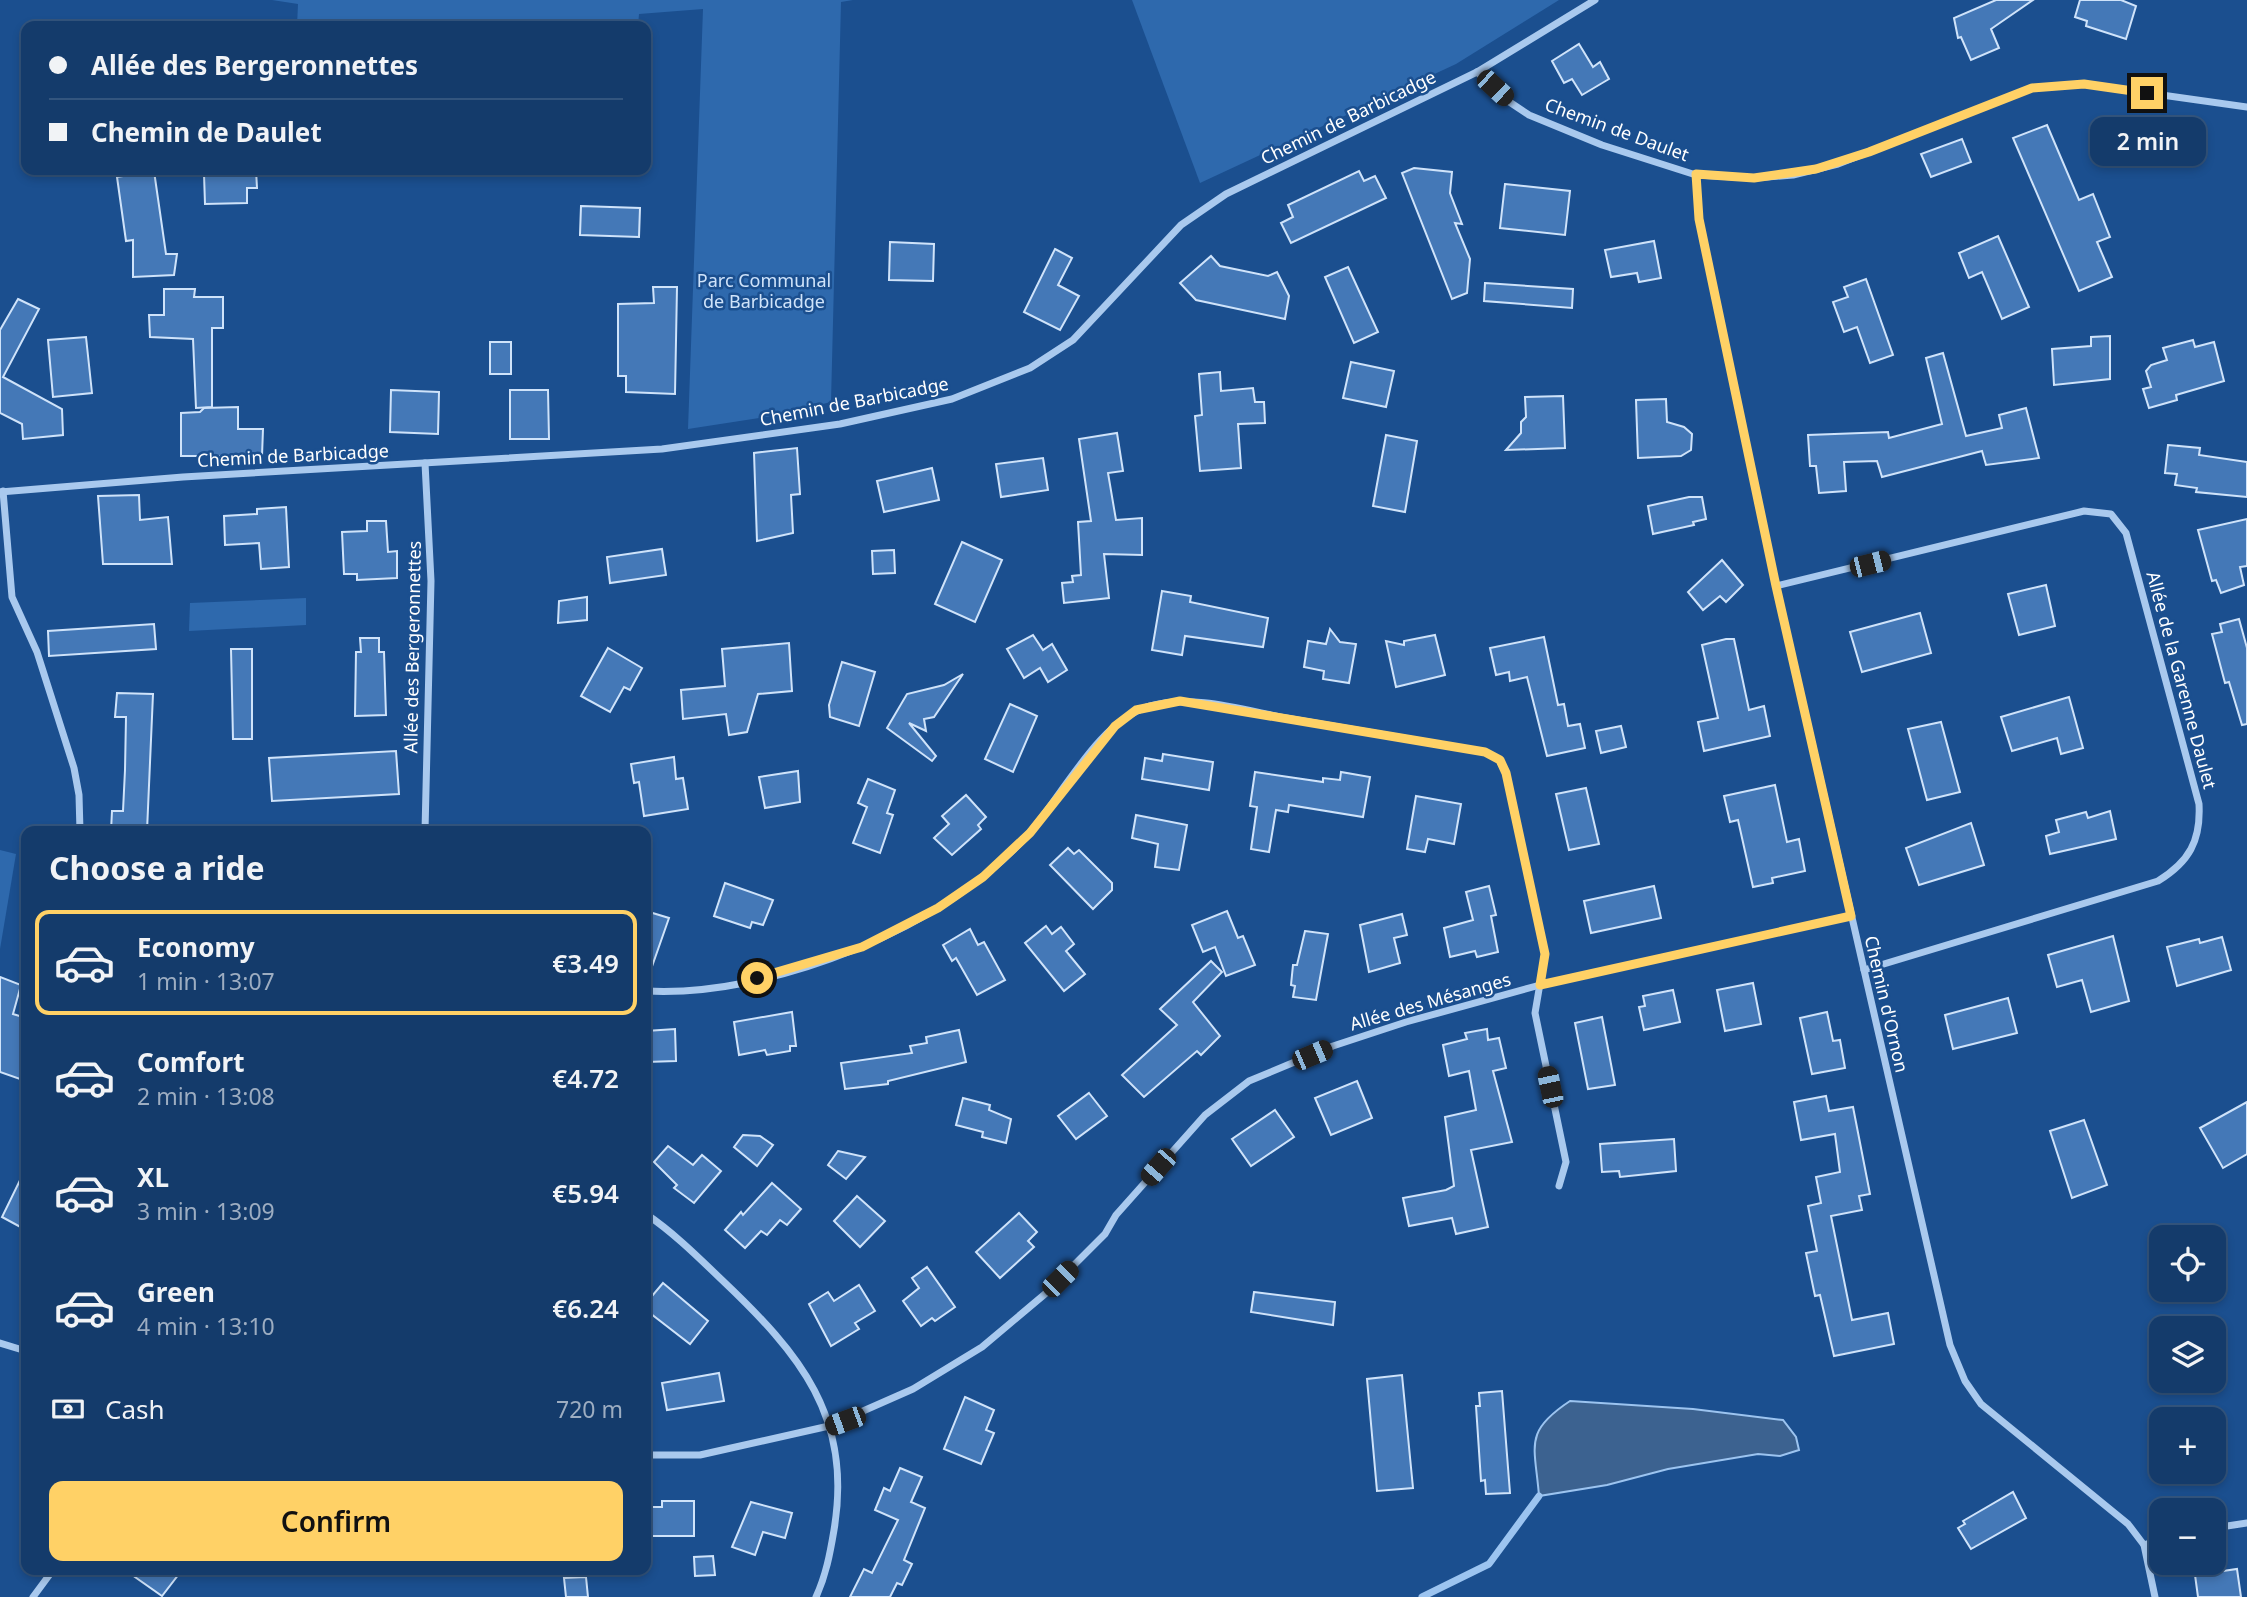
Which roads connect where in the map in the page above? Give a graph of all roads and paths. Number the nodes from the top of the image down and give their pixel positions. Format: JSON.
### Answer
{"nodes":[{"id":1,"x":1595,"y":0,"type":"edge"},
{"id":2,"x":1477,"y":72,"type":"junction"},
{"id":3,"x":2247,"y":107,"type":"edge"},
{"id":4,"x":1696,"y":174,"type":"junction"},
{"id":5,"x":425,"y":463,"type":"junction"},
{"id":6,"x":1,"y":491,"type":"edge"},
{"id":7,"x":1776,"y":586,"type":"junction"},
{"id":8,"x":80,"y":826,"type":"edge"},
{"id":9,"x":425,"y":826,"type":"edge"},
{"id":10,"x":1851,"y":916,"type":"junction"},
{"id":11,"x":1864,"y":970,"type":"junction"},
{"id":12,"x":1540,"y":985,"type":"junction"},
{"id":13,"x":651,"y":991,"type":"edge"},
{"id":14,"x":1559,"y":1186,"type":"dead end"},
{"id":15,"x":651,"y":1217,"type":"edge"},
{"id":16,"x":0,"y":1343,"type":"edge"},
{"id":17,"x":21,"y":1349,"type":"edge"},
{"id":18,"x":830,"y":1426,"type":"junction"},
{"id":19,"x":651,"y":1455,"type":"edge"},
{"id":20,"x":2247,"y":1523,"type":"edge"},
{"id":21,"x":2226,"y":1526,"type":"edge"},
{"id":22,"x":2149,"y":1543,"type":"edge"},
{"id":23,"x":2144,"y":1545,"type":"junction"},
{"id":24,"x":49,"y":1575,"type":"edge"},
{"id":25,"x":33,"y":1597,"type":"edge"},
{"id":26,"x":816,"y":1597,"type":"edge"},
{"id":27,"x":2155,"y":1597,"type":"edge"}],
"edges":[{"from":1,"to":2,"type":"street","name":"Chemin de Barbicadge"},
{"from":2,"to":4,"type":"street","name":"Chemin de Daulet"},
{"from":2,"to":5,"type":"street","name":"Chemin de Barbicadge"},
{"from":3,"to":4,"type":"street","name":"Chemin de Daulet"},
{"from":4,"to":7,"type":"street","name":"Chemin d'Ornon"},
{"from":5,"to":6,"type":"street","name":"Chemin de Barbicadge"},
{"from":5,"to":9,"type":"street","name":"Allée des Bergeronnettes"},
{"from":6,"to":8,"type":"street"},
{"from":7,"to":10,"type":"street","name":"Chemin d'Ornon"},
{"from":7,"to":11,"type":"street","name":"Allée de la Garenne Daulet"},
{"from":10,"to":11,"type":"street","name":"Chemin d'Ornon"},
{"from":10,"to":12,"type":"street","name":"Allée des Mésanges"},
{"from":11,"to":23,"type":"street","name":"Chemin d'Ornon"},
{"from":12,"to":13,"type":"street"},
{"from":12,"to":14,"type":"street"},
{"from":12,"to":18,"type":"street","name":"Allée des Mésanges"},
{"from":15,"to":18,"type":"street"},
{"from":16,"to":17,"type":"street"},
{"from":18,"to":19,"type":"street","name":"Allée des Mésanges"},
{"from":18,"to":26,"type":"street"},
{"from":20,"to":21,"type":"street"},
{"from":22,"to":23,"type":"street"},
{"from":23,"to":27,"type":"street","name":"Chemin d'Ornon"},
{"from":24,"to":25,"type":"street"}]}
